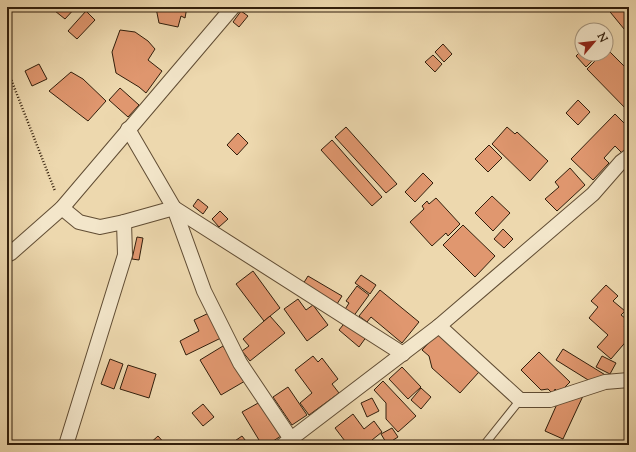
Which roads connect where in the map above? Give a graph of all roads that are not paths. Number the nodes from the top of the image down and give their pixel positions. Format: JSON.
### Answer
{"nodes":[{"id":1,"x":233,"y":7,"type":"edge"},
{"id":2,"x":128,"y":129,"type":"junction"},
{"id":3,"x":629,"y":156,"type":"edge"},
{"id":4,"x":62,"y":208,"type":"junction"},
{"id":5,"x":174,"y":208,"type":"junction"},
{"id":6,"x":124,"y":222,"type":"junction"},
{"id":7,"x":7,"y":255,"type":"edge"},
{"id":8,"x":439,"y":326,"type":"junction"},
{"id":9,"x":403,"y":354,"type":"junction"},
{"id":10,"x":629,"y":380,"type":"edge"},
{"id":11,"x":520,"y":400,"type":"junction"},
{"id":12,"x":288,"y":443,"type":"edge"},
{"id":13,"x":66,"y":445,"type":"edge"},
{"id":14,"x":484,"y":445,"type":"edge"}],
"edges":[{"from":1,"to":2,"type":"street"},
{"from":2,"to":4,"type":"street"},
{"from":2,"to":5,"type":"street"},
{"from":3,"to":8,"type":"street"},
{"from":4,"to":6,"type":"street"},
{"from":4,"to":7,"type":"street"},
{"from":5,"to":6,"type":"street"},
{"from":5,"to":9,"type":"street"},
{"from":5,"to":12,"type":"street"},
{"from":6,"to":13,"type":"street"},
{"from":8,"to":9,"type":"street"},
{"from":8,"to":11,"type":"street"},
{"from":9,"to":12,"type":"street"},
{"from":10,"to":11,"type":"street"},
{"from":11,"to":14,"type":"lane"}]}
